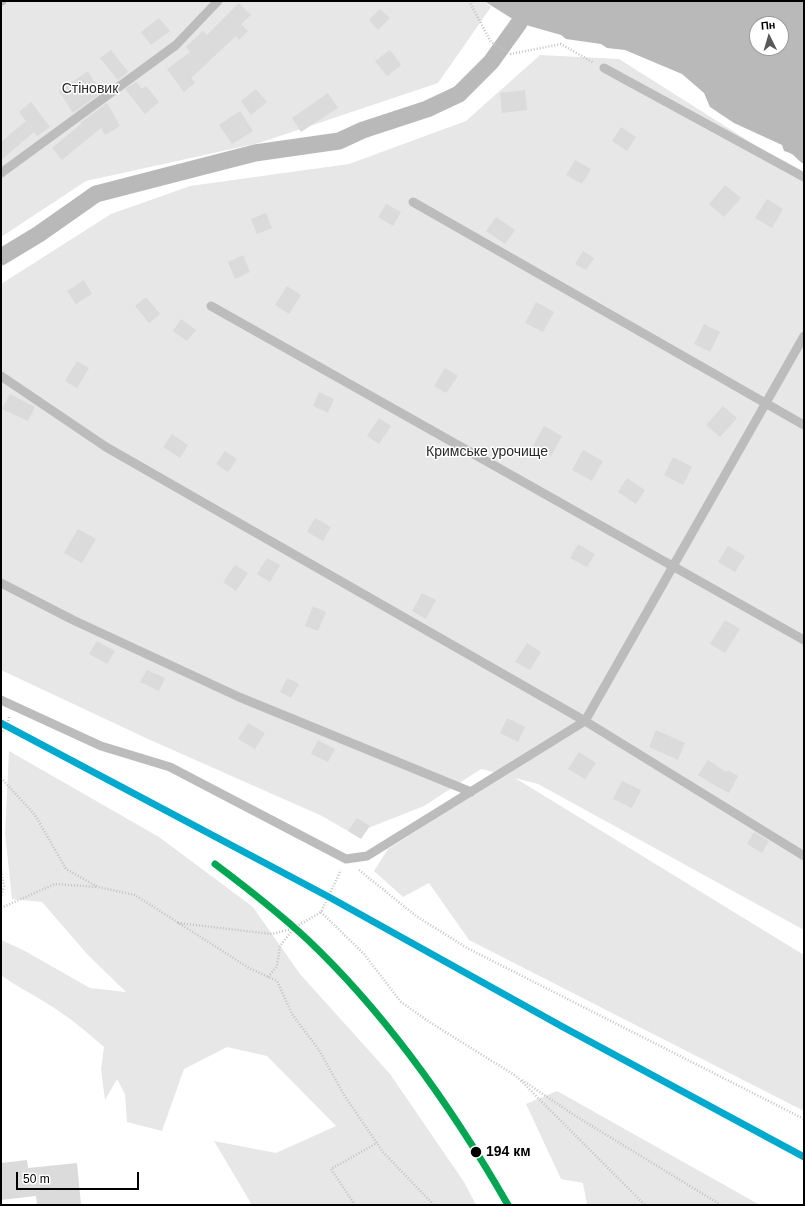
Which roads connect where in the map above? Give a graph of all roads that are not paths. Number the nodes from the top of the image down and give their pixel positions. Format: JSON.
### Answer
{"nodes":[{"id":1,"x":218,"y":1,"type":"edge"},
{"id":2,"x":604,"y":68,"type":"road end"},
{"id":3,"x":1,"y":173,"type":"edge"},
{"id":4,"x":804,"y":177,"type":"edge"},
{"id":5,"x":413,"y":202,"type":"dead end"},
{"id":6,"x":211,"y":306,"type":"dead end"},
{"id":7,"x":804,"y":336,"type":"edge"},
{"id":8,"x":1,"y":376,"type":"edge"},
{"id":9,"x":766,"y":403,"type":"junction"},
{"id":10,"x":804,"y":425,"type":"edge"},
{"id":11,"x":672,"y":566,"type":"junction"},
{"id":12,"x":1,"y":583,"type":"edge"},
{"id":13,"x":804,"y":640,"type":"edge"},
{"id":14,"x":1,"y":700,"type":"edge"},
{"id":15,"x":586,"y":721,"type":"junction"},
{"id":16,"x":471,"y":792,"type":"junction"},
{"id":17,"x":804,"y":856,"type":"edge"}],
"edges":[{"from":1,"to":3,"type":"lane"},
{"from":2,"to":4,"type":"lane"},
{"from":5,"to":9,"type":"lane"},
{"from":6,"to":11,"type":"lane"},
{"from":7,"to":9,"type":"lane"},
{"from":8,"to":15,"type":"lane"},
{"from":9,"to":10,"type":"lane"},
{"from":9,"to":11,"type":"lane"},
{"from":11,"to":13,"type":"lane"},
{"from":11,"to":15,"type":"lane"},
{"from":12,"to":16,"type":"lane"},
{"from":14,"to":16,"type":"lane"},
{"from":15,"to":16,"type":"lane"},
{"from":15,"to":17,"type":"lane"}]}
